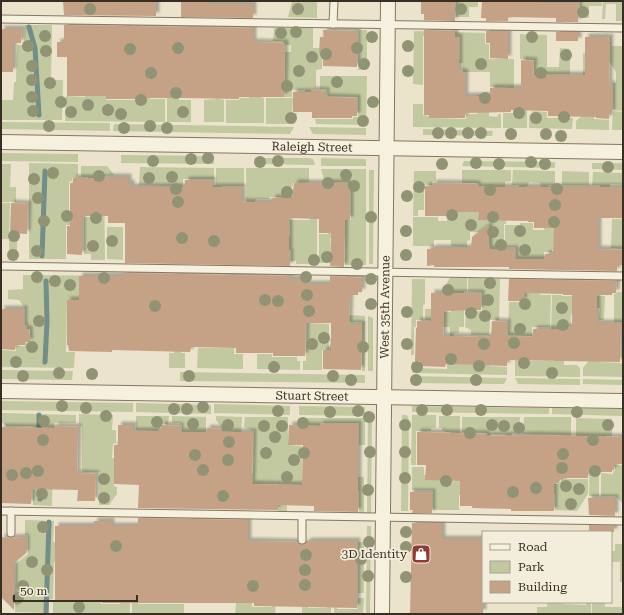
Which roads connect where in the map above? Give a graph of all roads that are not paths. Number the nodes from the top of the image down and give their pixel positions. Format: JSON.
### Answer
{"nodes":[{"id":1,"x":334,"y":1,"type":"edge"},
{"id":2,"x":388,"y":1,"type":"edge"},
{"id":3,"x":1,"y":19,"type":"edge"},
{"id":4,"x":333,"y":24,"type":"junction"},
{"id":5,"x":388,"y":25,"type":"junction"},
{"id":6,"x":623,"y":28,"type":"edge"},
{"id":7,"x":1,"y":142,"type":"edge"},
{"id":8,"x":387,"y":148,"type":"junction"},
{"id":9,"x":623,"y":152,"type":"edge"},
{"id":10,"x":1,"y":266,"type":"edge"},
{"id":11,"x":386,"y":272,"type":"junction"},
{"id":12,"x":623,"y":276,"type":"edge"},
{"id":13,"x":1,"y":390,"type":"edge"},
{"id":14,"x":384,"y":397,"type":"junction"},
{"id":15,"x":623,"y":401,"type":"edge"},
{"id":16,"x":1,"y":511,"type":"edge"},
{"id":17,"x":11,"y":511,"type":"junction"},
{"id":18,"x":302,"y":516,"type":"junction"},
{"id":19,"x":383,"y":517,"type":"junction"},
{"id":20,"x":623,"y":521,"type":"edge"},
{"id":21,"x":11,"y":533,"type":"dead end"},
{"id":22,"x":302,"y":540,"type":"dead end"},
{"id":23,"x":382,"y":614,"type":"edge"}],
"edges":[{"from":1,"to":4,"type":"lane"},
{"from":2,"to":5,"type":"street","name":"West 35th Avenue"},
{"from":3,"to":4,"type":"lane"},
{"from":4,"to":5,"type":"lane"},
{"from":5,"to":6,"type":"lane"},
{"from":5,"to":8,"type":"street","name":"West 35th Avenue"},
{"from":7,"to":8,"type":"street","name":"Raleigh Street"},
{"from":8,"to":9,"type":"street","name":"Raleigh Street"},
{"from":8,"to":11,"type":"street","name":"West 35th Avenue"},
{"from":10,"to":11,"type":"lane"},
{"from":11,"to":12,"type":"lane"},
{"from":11,"to":14,"type":"street","name":"West 35th Avenue"},
{"from":13,"to":14,"type":"street","name":"Stuart Street"},
{"from":14,"to":15,"type":"street","name":"Stuart Street"},
{"from":14,"to":19,"type":"street","name":"West 35th Avenue"},
{"from":16,"to":17,"type":"lane"},
{"from":17,"to":18,"type":"lane"},
{"from":17,"to":21,"type":"lane"},
{"from":18,"to":19,"type":"lane"},
{"from":18,"to":22,"type":"lane"},
{"from":19,"to":20,"type":"lane"},
{"from":19,"to":23,"type":"street","name":"West 35th Avenue"}]}
